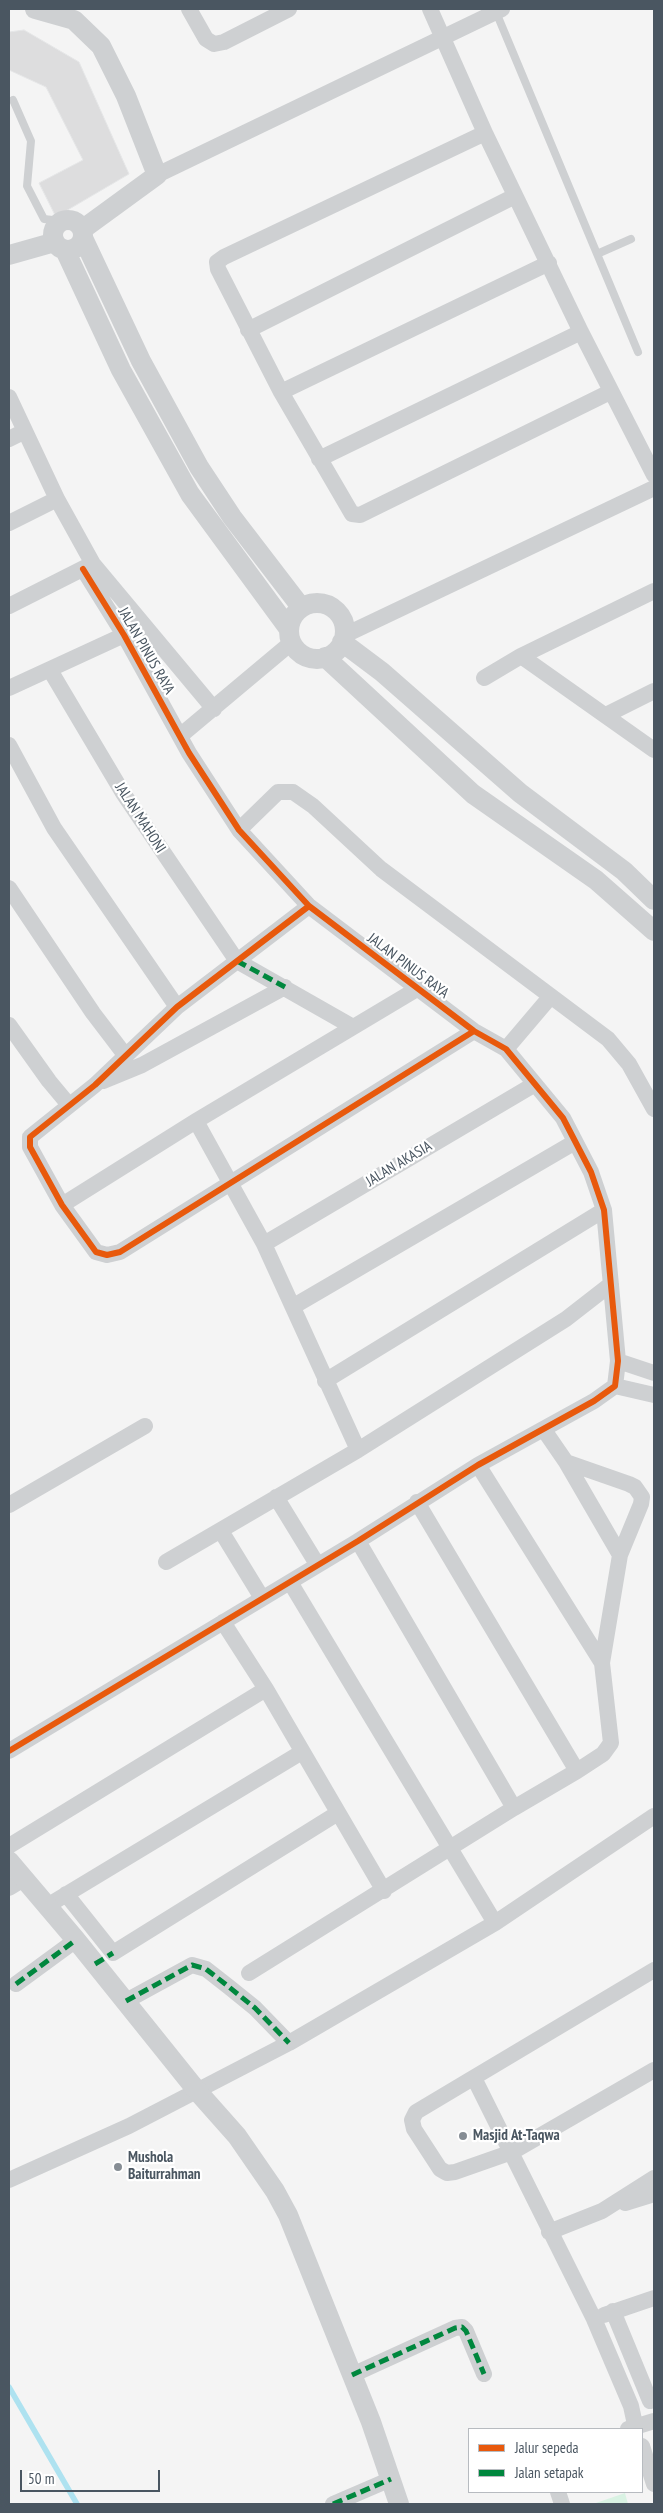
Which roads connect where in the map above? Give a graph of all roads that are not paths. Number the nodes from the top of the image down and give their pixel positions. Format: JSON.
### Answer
{"nodes":[{"id":1,"x":35,"y":9,"type":"edge"},
{"id":2,"x":189,"y":9,"type":"edge"},
{"id":3,"x":289,"y":9,"type":"edge"},
{"id":4,"x":430,"y":9,"type":"edge"},
{"id":5,"x":499,"y":10,"type":"edge"},
{"id":6,"x":444,"y":38,"type":"junction"},
{"id":7,"x":13,"y":100,"type":"dead end"},
{"id":8,"x":486,"y":133,"type":"junction"},
{"id":9,"x":157,"y":175,"type":"junction"},
{"id":10,"x":515,"y":196,"type":"junction"},
{"id":11,"x":60,"y":222,"type":"junction"},
{"id":12,"x":83,"y":234,"type":"junction"},
{"id":13,"x":631,"y":239,"type":"dead end"},
{"id":14,"x":60,"y":246,"type":"junction"},
{"id":15,"x":597,"y":254,"type":"junction"},
{"id":16,"x":9,"y":255,"type":"edge"},
{"id":17,"x":549,"y":263,"type":"junction"},
{"id":18,"x":108,"y":292,"type":"junction"},
{"id":19,"x":90,"y":301,"type":"junction"},
{"id":20,"x":248,"y":330,"type":"junction"},
{"id":21,"x":581,"y":332,"type":"junction"},
{"id":22,"x":638,"y":352,"type":"dead end"},
{"id":23,"x":141,"y":361,"type":"junction"},
{"id":24,"x":121,"y":370,"type":"junction"},
{"id":25,"x":281,"y":392,"type":"junction"},
{"id":26,"x":610,"y":392,"type":"junction"},
{"id":27,"x":9,"y":397,"type":"edge"},
{"id":28,"x":170,"y":416,"type":"junction"},
{"id":29,"x":151,"y":426,"type":"junction"},
{"id":30,"x":25,"y":431,"type":"junction"},
{"id":31,"x":9,"y":440,"type":"edge"},
{"id":32,"x":319,"y":459,"type":"junction"},
{"id":33,"x":199,"y":468,"type":"junction"},
{"id":34,"x":654,"y":475,"type":"edge"},
{"id":35,"x":181,"y":477,"type":"junction"},
{"id":36,"x":654,"y":488,"type":"edge"},
{"id":37,"x":57,"y":499,"type":"junction"},
{"id":38,"x":9,"y":523,"type":"edge"},
{"id":39,"x":254,"y":546,"type":"junction"},
{"id":40,"x":237,"y":560,"type":"junction"},
{"id":41,"x":88,"y":566,"type":"junction"},
{"id":42,"x":654,"y":590,"type":"edge"},
{"id":43,"x":9,"y":606,"type":"edge"},
{"id":44,"x":301,"y":608,"type":"junction"},
{"id":45,"x":124,"y":635,"type":"junction"},
{"id":46,"x":290,"y":636,"type":"junction"},
{"id":47,"x":343,"y":639,"type":"junction"},
{"id":48,"x":521,"y":656,"type":"junction"},
{"id":49,"x":325,"y":657,"type":"junction"},
{"id":50,"x":50,"y":670,"type":"junction"},
{"id":51,"x":484,"y":678,"type":"dead end"},
{"id":52,"x":9,"y":688,"type":"edge"},
{"id":53,"x":654,"y":691,"type":"edge"},
{"id":54,"x":214,"y":709,"type":"junction"},
{"id":55,"x":606,"y":715,"type":"junction"},
{"id":56,"x":180,"y":736,"type":"junction"},
{"id":57,"x":9,"y":745,"type":"edge"},
{"id":58,"x":654,"y":750,"type":"edge"},
{"id":59,"x":239,"y":830,"type":"junction"},
{"id":60,"x":9,"y":888,"type":"edge"},
{"id":61,"x":654,"y":900,"type":"edge"},
{"id":62,"x":309,"y":906,"type":"junction"},
{"id":63,"x":650,"y":919,"type":"edge"},
{"id":64,"x":238,"y":961,"type":"junction"},
{"id":65,"x":285,"y":987,"type":"junction"},
{"id":66,"x":417,"y":989,"type":"junction"},
{"id":67,"x":551,"y":996,"type":"junction"},
{"id":68,"x":177,"y":1007,"type":"junction"},
{"id":69,"x":9,"y":1025,"type":"edge"},
{"id":70,"x":353,"y":1027,"type":"junction"},
{"id":71,"x":474,"y":1031,"type":"junction"},
{"id":72,"x":506,"y":1049,"type":"junction"},
{"id":73,"x":125,"y":1055,"type":"junction"},
{"id":74,"x":95,"y":1084,"type":"junction"},
{"id":75,"x":535,"y":1084,"type":"junction"},
{"id":76,"x":69,"y":1105,"type":"junction"},
{"id":77,"x":654,"y":1109,"type":"edge"},
{"id":78,"x":196,"y":1121,"type":"junction"},
{"id":79,"x":575,"y":1142,"type":"junction"},
{"id":80,"x":232,"y":1182,"type":"junction"},
{"id":81,"x":62,"y":1205,"type":"junction"},
{"id":82,"x":604,"y":1210,"type":"junction"},
{"id":83,"x":264,"y":1244,"type":"junction"},
{"id":84,"x":611,"y":1284,"type":"junction"},
{"id":85,"x":294,"y":1306,"type":"junction"},
{"id":86,"x":618,"y":1361,"type":"junction"},
{"id":87,"x":654,"y":1373,"type":"edge"},
{"id":88,"x":325,"y":1381,"type":"junction"},
{"id":89,"x":615,"y":1386,"type":"junction"},
{"id":90,"x":654,"y":1395,"type":"edge"},
{"id":91,"x":144,"y":1426,"type":"dead end"},
{"id":92,"x":544,"y":1430,"type":"junction"},
{"id":93,"x":358,"y":1450,"type":"junction"},
{"id":94,"x":566,"y":1462,"type":"junction"},
{"id":95,"x":478,"y":1464,"type":"junction"},
{"id":96,"x":276,"y":1497,"type":"junction"},
{"id":97,"x":417,"y":1502,"type":"junction"},
{"id":98,"x":9,"y":1505,"type":"edge"},
{"id":99,"x":222,"y":1531,"type":"junction"},
{"id":100,"x":358,"y":1541,"type":"junction"},
{"id":101,"x":620,"y":1555,"type":"junction"},
{"id":102,"x":166,"y":1562,"type":"dead end"},
{"id":103,"x":317,"y":1564,"type":"junction"},
{"id":104,"x":290,"y":1582,"type":"junction"},
{"id":105,"x":262,"y":1598,"type":"junction"},
{"id":106,"x":223,"y":1622,"type":"junction"},
{"id":107,"x":602,"y":1663,"type":"junction"},
{"id":108,"x":266,"y":1689,"type":"junction"},
{"id":109,"x":9,"y":1751,"type":"edge"},
{"id":110,"x":302,"y":1752,"type":"junction"},
{"id":111,"x":577,"y":1771,"type":"junction"},
{"id":112,"x":514,"y":1808,"type":"junction"},
{"id":113,"x":338,"y":1813,"type":"junction"},
{"id":114,"x":654,"y":1816,"type":"edge"},
{"id":115,"x":9,"y":1846,"type":"edge"},
{"id":116,"x":450,"y":1848,"type":"junction"},
{"id":117,"x":9,"y":1860,"type":"edge"},
{"id":118,"x":16,"y":1884,"type":"edge"},
{"id":119,"x":384,"y":1890,"type":"junction"},
{"id":120,"x":66,"y":1894,"type":"junction"},
{"id":121,"x":47,"y":1906,"type":"junction"},
{"id":122,"x":495,"y":1923,"type":"junction"},
{"id":123,"x":76,"y":1940,"type":"junction"},
{"id":124,"x":654,"y":1970,"type":"edge"},
{"id":125,"x":248,"y":1973,"type":"dead end"},
{"id":126,"x":16,"y":1984,"type":"dead end"},
{"id":127,"x":126,"y":2001,"type":"junction"},
{"id":128,"x":289,"y":2043,"type":"junction"},
{"id":129,"x":654,"y":2070,"type":"edge"},
{"id":130,"x":474,"y":2078,"type":"junction"},
{"id":131,"x":198,"y":2092,"type":"junction"},
{"id":132,"x":512,"y":2152,"type":"junction"},
{"id":133,"x":654,"y":2178,"type":"edge"},
{"id":134,"x":9,"y":2180,"type":"edge"},
{"id":135,"x":654,"y":2194,"type":"edge"},
{"id":136,"x":602,"y":2211,"type":"junction"},
{"id":137,"x":550,"y":2232,"type":"junction"},
{"id":138,"x":654,"y":2298,"type":"edge"},
{"id":139,"x":614,"y":2311,"type":"junction"},
{"id":140,"x":594,"y":2319,"type":"junction"},
{"id":141,"x":484,"y":2374,"type":"dead end"},
{"id":142,"x":352,"y":2375,"type":"junction"},
{"id":143,"x":652,"y":2401,"type":"edge"},
{"id":144,"x":631,"y":2406,"type":"junction"},
{"id":145,"x":654,"y":2421,"type":"edge"},
{"id":146,"x":633,"y":2428,"type":"edge"},
{"id":147,"x":643,"y":2449,"type":"edge"},
{"id":148,"x":391,"y":2479,"type":"junction"},
{"id":149,"x":654,"y":2484,"type":"edge"},
{"id":150,"x":333,"y":2504,"type":"edge"},
{"id":151,"x":399,"y":2504,"type":"edge"}],
"edges":[{"from":1,"to":9,"type":"street"},
{"from":2,"to":3,"type":"street"},
{"from":4,"to":6,"type":"street"},
{"from":5,"to":6,"type":"street"},
{"from":5,"to":15,"type":"lane"},
{"from":6,"to":8,"type":"street"},
{"from":6,"to":9,"type":"street"},
{"from":7,"to":11,"type":"lane"},
{"from":8,"to":10,"type":"street"},
{"from":8,"to":20,"type":"street"},
{"from":9,"to":12,"type":"street"},
{"from":10,"to":17,"type":"street"},
{"from":10,"to":20,"type":"street"},
{"from":11,"to":12,"type":"street"},
{"from":11,"to":14,"type":"street"},
{"from":12,"to":14,"type":"street"},
{"from":12,"to":18,"type":"street"},
{"from":13,"to":15,"type":"lane"},
{"from":14,"to":16,"type":"street"},
{"from":14,"to":19,"type":"street"},
{"from":15,"to":22,"type":"lane"},
{"from":17,"to":21,"type":"street"},
{"from":17,"to":25,"type":"street"},
{"from":18,"to":19,"type":"street"},
{"from":18,"to":23,"type":"street"},
{"from":19,"to":24,"type":"street"},
{"from":20,"to":25,"type":"street"},
{"from":21,"to":26,"type":"street"},
{"from":21,"to":32,"type":"street"},
{"from":23,"to":24,"type":"street"},
{"from":23,"to":28,"type":"street"},
{"from":24,"to":29,"type":"street"},
{"from":25,"to":32,"type":"street"},
{"from":26,"to":32,"type":"street"},
{"from":26,"to":34,"type":"street"},
{"from":27,"to":30,"type":"street"},
{"from":28,"to":29,"type":"street"},
{"from":28,"to":33,"type":"street"},
{"from":29,"to":35,"type":"street"},
{"from":30,"to":31,"type":"street"},
{"from":30,"to":37,"type":"street"},
{"from":33,"to":35,"type":"street"},
{"from":33,"to":39,"type":"street"},
{"from":35,"to":40,"type":"street"},
{"from":36,"to":47,"type":"street"},
{"from":37,"to":38,"type":"street"},
{"from":37,"to":41,"type":"street"},
{"from":39,"to":40,"type":"street"},
{"from":39,"to":44,"type":"street"},
{"from":40,"to":46,"type":"street"},
{"from":41,"to":43,"type":"street"},
{"from":41,"to":45,"type":"street","name":"JALAN PINUS RAYA"},
{"from":41,"to":54,"type":"street"},
{"from":42,"to":48,"type":"street"},
{"from":44,"to":46,"type":"street"},
{"from":44,"to":47,"type":"street"},
{"from":45,"to":50,"type":"street"},
{"from":45,"to":56,"type":"street","name":"JALAN PINUS RAYA"},
{"from":46,"to":49,"type":"street"},
{"from":46,"to":54,"type":"street"},
{"from":47,"to":49,"type":"street"},
{"from":47,"to":61,"type":"street"},
{"from":48,"to":51,"type":"street"},
{"from":48,"to":55,"type":"street"},
{"from":49,"to":63,"type":"street"},
{"from":50,"to":52,"type":"street"},
{"from":50,"to":64,"type":"street","name":"JALAN MAHONI"},
{"from":53,"to":55,"type":"street"},
{"from":54,"to":56,"type":"street"},
{"from":55,"to":58,"type":"street"},
{"from":56,"to":59,"type":"street","name":"JALAN PINUS RAYA"},
{"from":57,"to":68,"type":"street"},
{"from":59,"to":62,"type":"street","name":"JALAN PINUS RAYA"},
{"from":59,"to":67,"type":"street"},
{"from":60,"to":73,"type":"street"},
{"from":62,"to":64,"type":"street"},
{"from":62,"to":66,"type":"street","name":"JALAN PINUS RAYA"},
{"from":64,"to":65,"type":"street"},
{"from":64,"to":68,"type":"street"},
{"from":65,"to":70,"type":"street"},
{"from":65,"to":74,"type":"street"},
{"from":66,"to":70,"type":"street"},
{"from":66,"to":71,"type":"street","name":"JALAN PINUS RAYA"},
{"from":67,"to":72,"type":"street"},
{"from":67,"to":77,"type":"street"},
{"from":68,"to":73,"type":"street"},
{"from":69,"to":76,"type":"street"},
{"from":70,"to":78,"type":"street"},
{"from":71,"to":72,"type":"street","name":"JALAN PINUS RAYA"},
{"from":71,"to":80,"type":"street"},
{"from":72,"to":75,"type":"street","name":"JALAN PINUS RAYA"},
{"from":73,"to":74,"type":"street"},
{"from":74,"to":76,"type":"street"},
{"from":75,"to":79,"type":"street","name":"JALAN PINUS RAYA"},
{"from":75,"to":83,"type":"street","name":"JALAN AKASIA"},
{"from":76,"to":81,"type":"street"},
{"from":78,"to":80,"type":"street"},
{"from":78,"to":81,"type":"street"},
{"from":79,"to":82,"type":"street","name":"JALAN PINUS RAYA"},
{"from":79,"to":85,"type":"street"},
{"from":80,"to":81,"type":"street"},
{"from":80,"to":83,"type":"street"},
{"from":82,"to":84,"type":"street","name":"JALAN PINUS RAYA"},
{"from":82,"to":88,"type":"street"},
{"from":83,"to":85,"type":"street"},
{"from":84,"to":86,"type":"street","name":"JALAN PINUS RAYA"},
{"from":84,"to":93,"type":"street"},
{"from":85,"to":88,"type":"street"},
{"from":86,"to":87,"type":"street"},
{"from":86,"to":89,"type":"street","name":"JALAN PINUS RAYA"},
{"from":88,"to":93,"type":"street"},
{"from":89,"to":90,"type":"street"},
{"from":89,"to":92,"type":"street"},
{"from":91,"to":98,"type":"street"},
{"from":92,"to":94,"type":"street"},
{"from":92,"to":95,"type":"street"},
{"from":93,"to":96,"type":"street"},
{"from":94,"to":101,"type":"street"},
{"from":94,"to":101,"type":"street"},
{"from":95,"to":97,"type":"street"},
{"from":95,"to":107,"type":"street"},
{"from":96,"to":99,"type":"street"},
{"from":96,"to":103,"type":"street"},
{"from":97,"to":100,"type":"street"},
{"from":97,"to":111,"type":"street"},
{"from":99,"to":102,"type":"street"},
{"from":99,"to":105,"type":"street"},
{"from":100,"to":103,"type":"street"},
{"from":100,"to":112,"type":"street"},
{"from":101,"to":107,"type":"street"},
{"from":103,"to":104,"type":"street"},
{"from":104,"to":105,"type":"street"},
{"from":104,"to":116,"type":"street"},
{"from":105,"to":106,"type":"street"},
{"from":106,"to":108,"type":"street"},
{"from":106,"to":109,"type":"street"},
{"from":107,"to":111,"type":"street"},
{"from":108,"to":110,"type":"street"},
{"from":108,"to":115,"type":"street"},
{"from":110,"to":113,"type":"street"},
{"from":110,"to":120,"type":"street"},
{"from":111,"to":112,"type":"street"},
{"from":112,"to":116,"type":"street"},
{"from":113,"to":119,"type":"street"},
{"from":113,"to":120,"type":"street"},
{"from":114,"to":122,"type":"street"},
{"from":116,"to":119,"type":"street"},
{"from":116,"to":122,"type":"street"},
{"from":117,"to":118,"type":"street"},
{"from":118,"to":121,"type":"street"},
{"from":119,"to":125,"type":"street"},
{"from":120,"to":121,"type":"street"},
{"from":121,"to":123,"type":"street"},
{"from":122,"to":128,"type":"street"},
{"from":123,"to":126,"type":"street"},
{"from":123,"to":127,"type":"street"},
{"from":124,"to":130,"type":"street"},
{"from":127,"to":128,"type":"street"},
{"from":127,"to":131,"type":"street"},
{"from":128,"to":131,"type":"street"},
{"from":129,"to":132,"type":"street"},
{"from":130,"to":132,"type":"street"},
{"from":130,"to":132,"type":"street"},
{"from":131,"to":134,"type":"street"},
{"from":131,"to":142,"type":"street"},
{"from":132,"to":137,"type":"street"},
{"from":133,"to":136,"type":"street"},
{"from":135,"to":136,"type":"street"},
{"from":136,"to":137,"type":"street"},
{"from":137,"to":140,"type":"street"},
{"from":138,"to":139,"type":"street"},
{"from":139,"to":140,"type":"street"},
{"from":139,"to":143,"type":"street"},
{"from":140,"to":144,"type":"street"},
{"from":141,"to":142,"type":"street"},
{"from":142,"to":148,"type":"street"},
{"from":143,"to":144,"type":"street"},
{"from":144,"to":146,"type":"street"},
{"from":145,"to":146,"type":"street"},
{"from":147,"to":149,"type":"street"},
{"from":148,"to":150,"type":"street"},
{"from":148,"to":151,"type":"street"}]}
